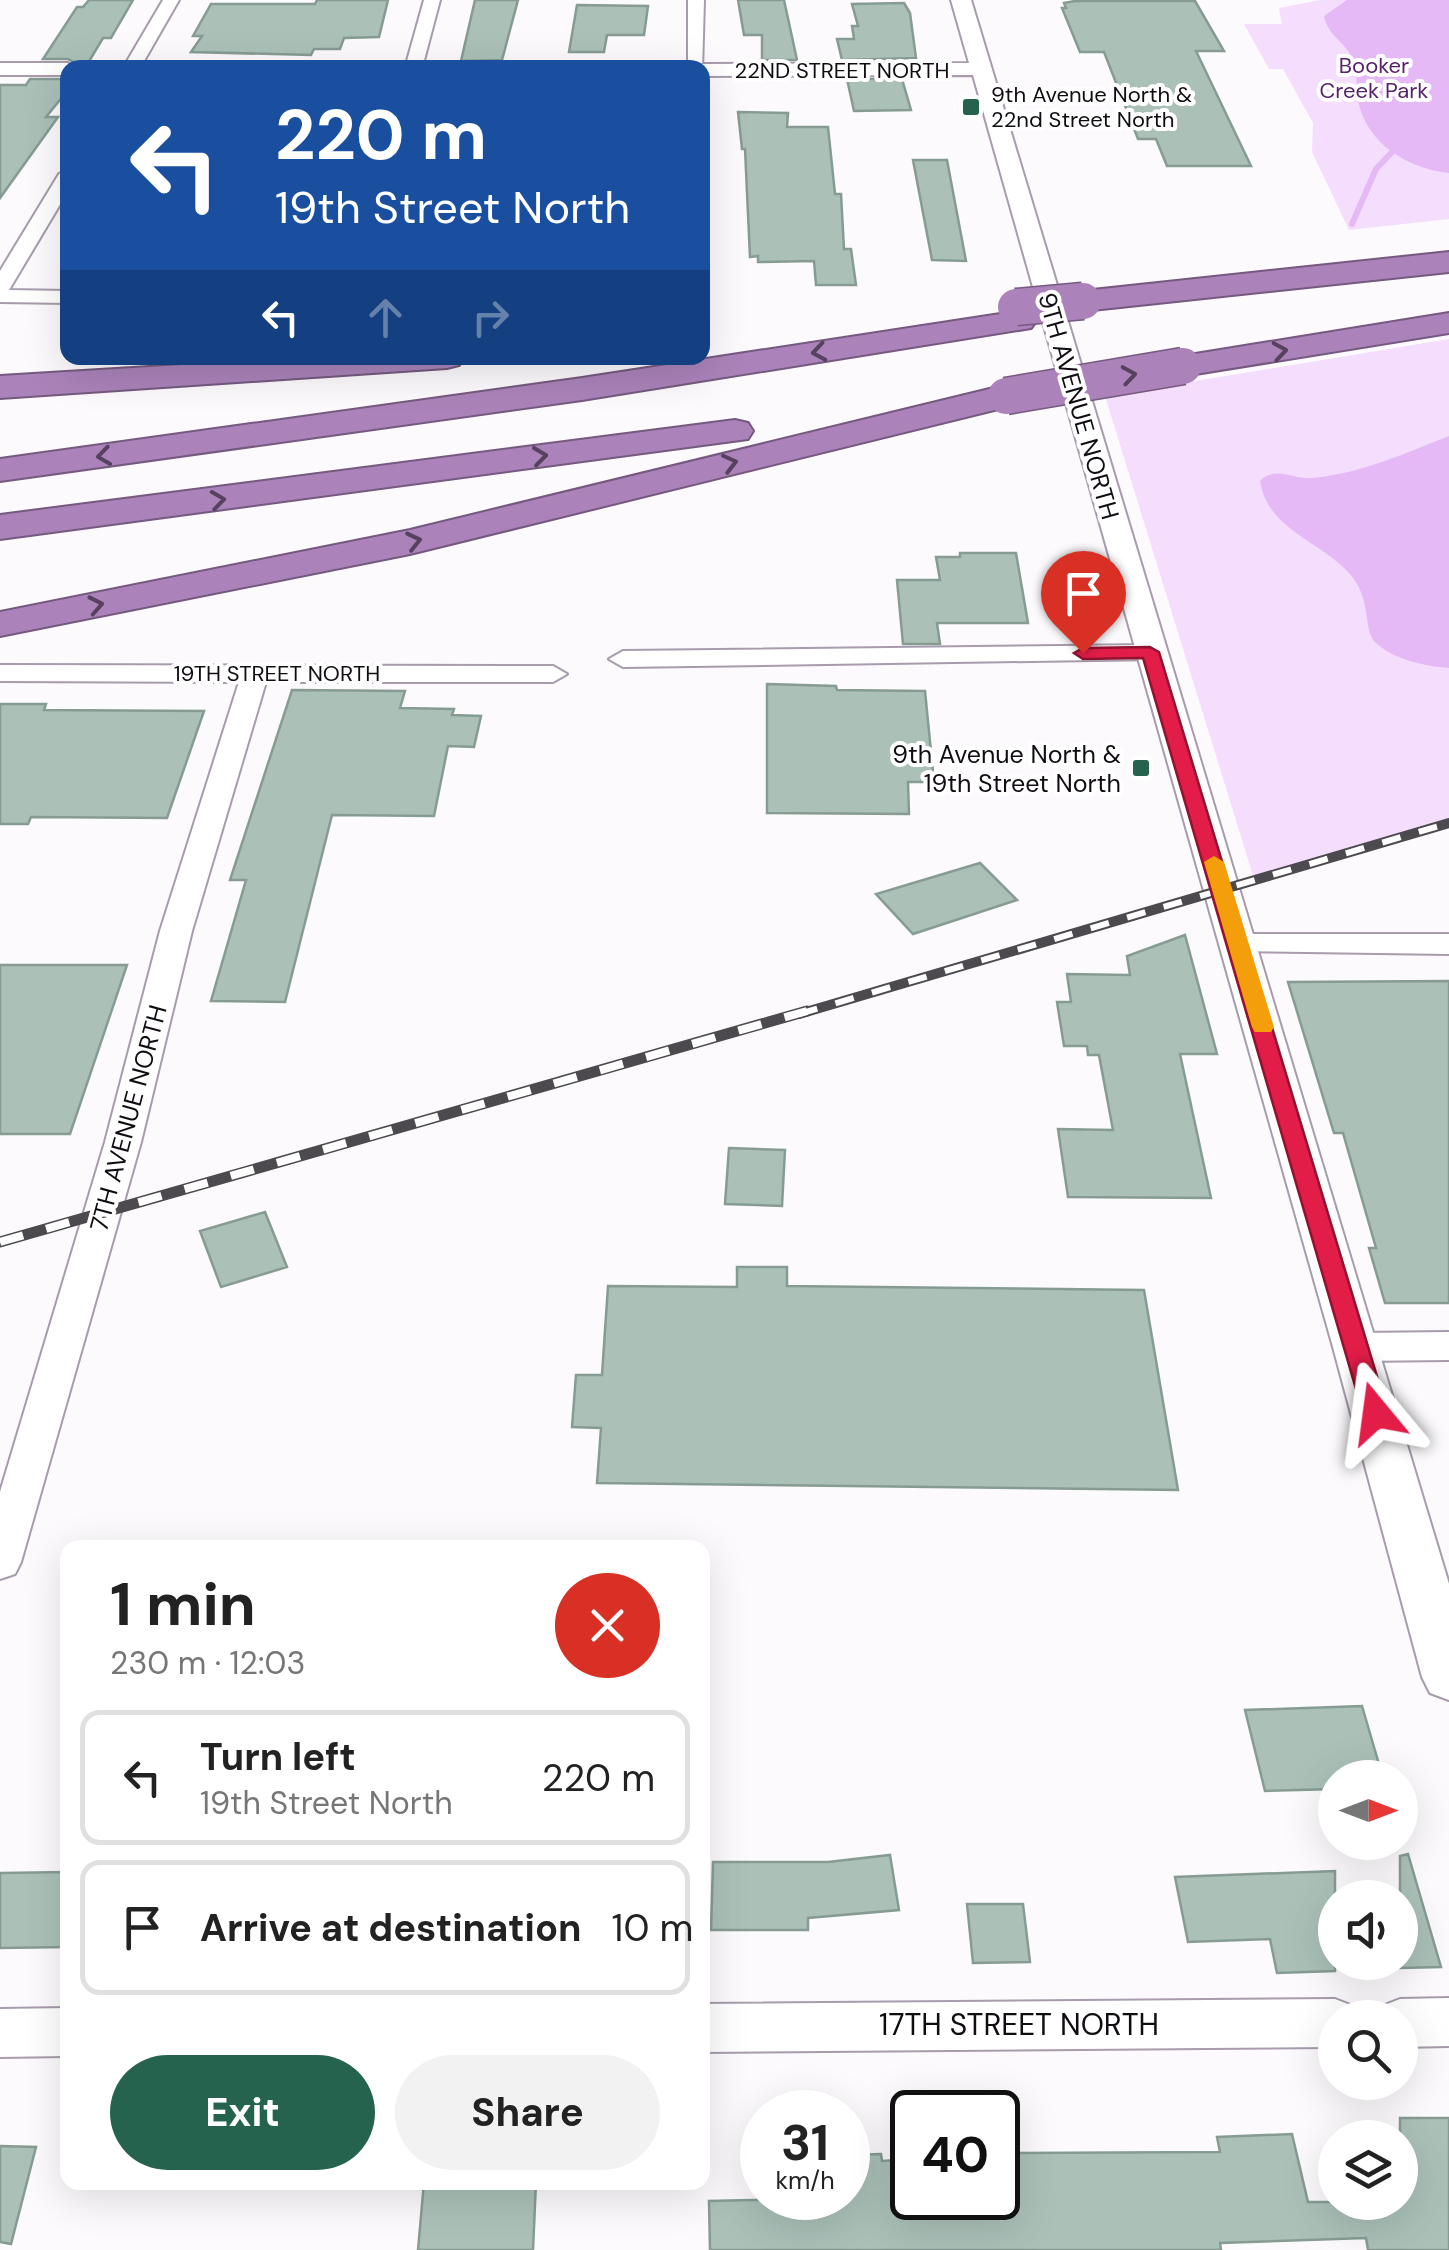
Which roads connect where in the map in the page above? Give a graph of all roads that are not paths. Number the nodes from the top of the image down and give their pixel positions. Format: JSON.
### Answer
{"nodes":[{"id":1,"x":172,"y":0,"type":"edge"},
{"id":2,"x":432,"y":0,"type":"edge"},
{"id":3,"x":696,"y":0,"type":"edge"},
{"id":4,"x":961,"y":0,"type":"edge"},
{"id":5,"x":136,"y":60,"type":"edge"},
{"id":6,"x":414,"y":60,"type":"edge"},
{"id":7,"x":699,"y":60,"type":"edge"},
{"id":8,"x":0,"y":69,"type":"edge"},
{"id":9,"x":60,"y":69,"type":"edge"},
{"id":10,"x":710,"y":69,"type":"edge"},
{"id":11,"x":982,"y":69,"type":"junction"},
{"id":12,"x":60,"y":187,"type":"edge"},
{"id":13,"x":1449,"y":262,"type":"edge"},
{"id":14,"x":0,"y":288,"type":"edge"},
{"id":15,"x":0,"y":296,"type":"edge"},
{"id":16,"x":60,"y":296,"type":"edge"},
{"id":17,"x":1018,"y":314,"type":"junction"},
{"id":18,"x":1449,"y":324,"type":"edge"},
{"id":19,"x":742,"y":332,"type":"dead end"},
{"id":20,"x":338,"y":365,"type":"edge"},
{"id":21,"x":0,"y":387,"type":"edge"},
{"id":22,"x":582,"y":389,"type":"junction"},
{"id":23,"x":1006,"y":396,"type":"junction"},
{"id":24,"x":58,"y":428,"type":"dead end"},
{"id":25,"x":0,"y":470,"type":"edge"},
{"id":26,"x":122,"y":513,"type":"junction"},
{"id":27,"x":0,"y":527,"type":"edge"},
{"id":28,"x":0,"y":537,"type":"edge"},
{"id":29,"x":0,"y":624,"type":"edge"},
{"id":30,"x":1150,"y":652,"type":"junction"},
{"id":31,"x":623,"y":660,"type":"dead end"},
{"id":32,"x":0,"y":673,"type":"edge"},
{"id":33,"x":254,"y":673,"type":"junction"},
{"id":34,"x":553,"y":674,"type":"dead end"},
{"id":35,"x":1238,"y":944,"type":"junction"},
{"id":36,"x":1449,"y":944,"type":"edge"},
{"id":37,"x":1357,"y":1346,"type":"junction"},
{"id":38,"x":1449,"y":1346,"type":"edge"},
{"id":39,"x":0,"y":1562,"type":"edge"},
{"id":40,"x":1449,"y":1677,"type":"edge"},
{"id":41,"x":1449,"y":2022,"type":"edge"},
{"id":42,"x":1318,"y":2023,"type":"edge"},
{"id":43,"x":1418,"y":2023,"type":"edge"},
{"id":44,"x":710,"y":2028,"type":"edge"},
{"id":45,"x":60,"y":2032,"type":"edge"},
{"id":46,"x":0,"y":2033,"type":"edge"}],
"edges":[{"from":1,"to":5,"type":"street"},
{"from":2,"to":6,"type":"street"},
{"from":3,"to":7,"type":"street"},
{"from":4,"to":11,"type":"street","name":"9TH AVENUE NORTH"},
{"from":8,"to":9,"type":"street"},
{"from":10,"to":11,"type":"street","name":"22ND STREET NORTH"},
{"from":11,"to":30,"type":"street","name":"9TH AVENUE NORTH"},
{"from":12,"to":14,"type":"street"},
{"from":13,"to":17,"type":"highway"},
{"from":15,"to":16,"type":"street"},
{"from":17,"to":19,"type":"highway"},
{"from":17,"to":22,"type":"highway","one_way":true},
{"from":23,"to":18,"type":"highway","one_way":true,"bridge":true},
{"from":20,"to":21,"type":"highway"},
{"from":22,"to":24,"type":"highway"},
{"from":22,"to":25,"type":"highway","one_way":true},
{"from":26,"to":23,"type":"highway","one_way":true},
{"from":29,"to":23,"type":"highway","one_way":true},
{"from":26,"to":27,"type":"highway"},
{"from":26,"to":28,"type":"highway"},
{"from":30,"to":31,"type":"street"},
{"from":30,"to":35,"type":"street","name":"9TH AVENUE NORTH"},
{"from":32,"to":33,"type":"street","name":"19TH STREET NORTH"},
{"from":33,"to":34,"type":"street","name":"19TH STREET NORTH"},
{"from":33,"to":39,"type":"street","name":"7TH AVENUE NORTH"},
{"from":35,"to":36,"type":"street"},
{"from":35,"to":37,"type":"street","name":"9TH AVENUE NORTH"},
{"from":37,"to":38,"type":"street"},
{"from":37,"to":40,"type":"street","name":"9TH AVENUE NORTH"},
{"from":41,"to":43,"type":"street"},
{"from":42,"to":44,"type":"street","name":"17TH STREET NORTH"},
{"from":45,"to":46,"type":"street"}]}
